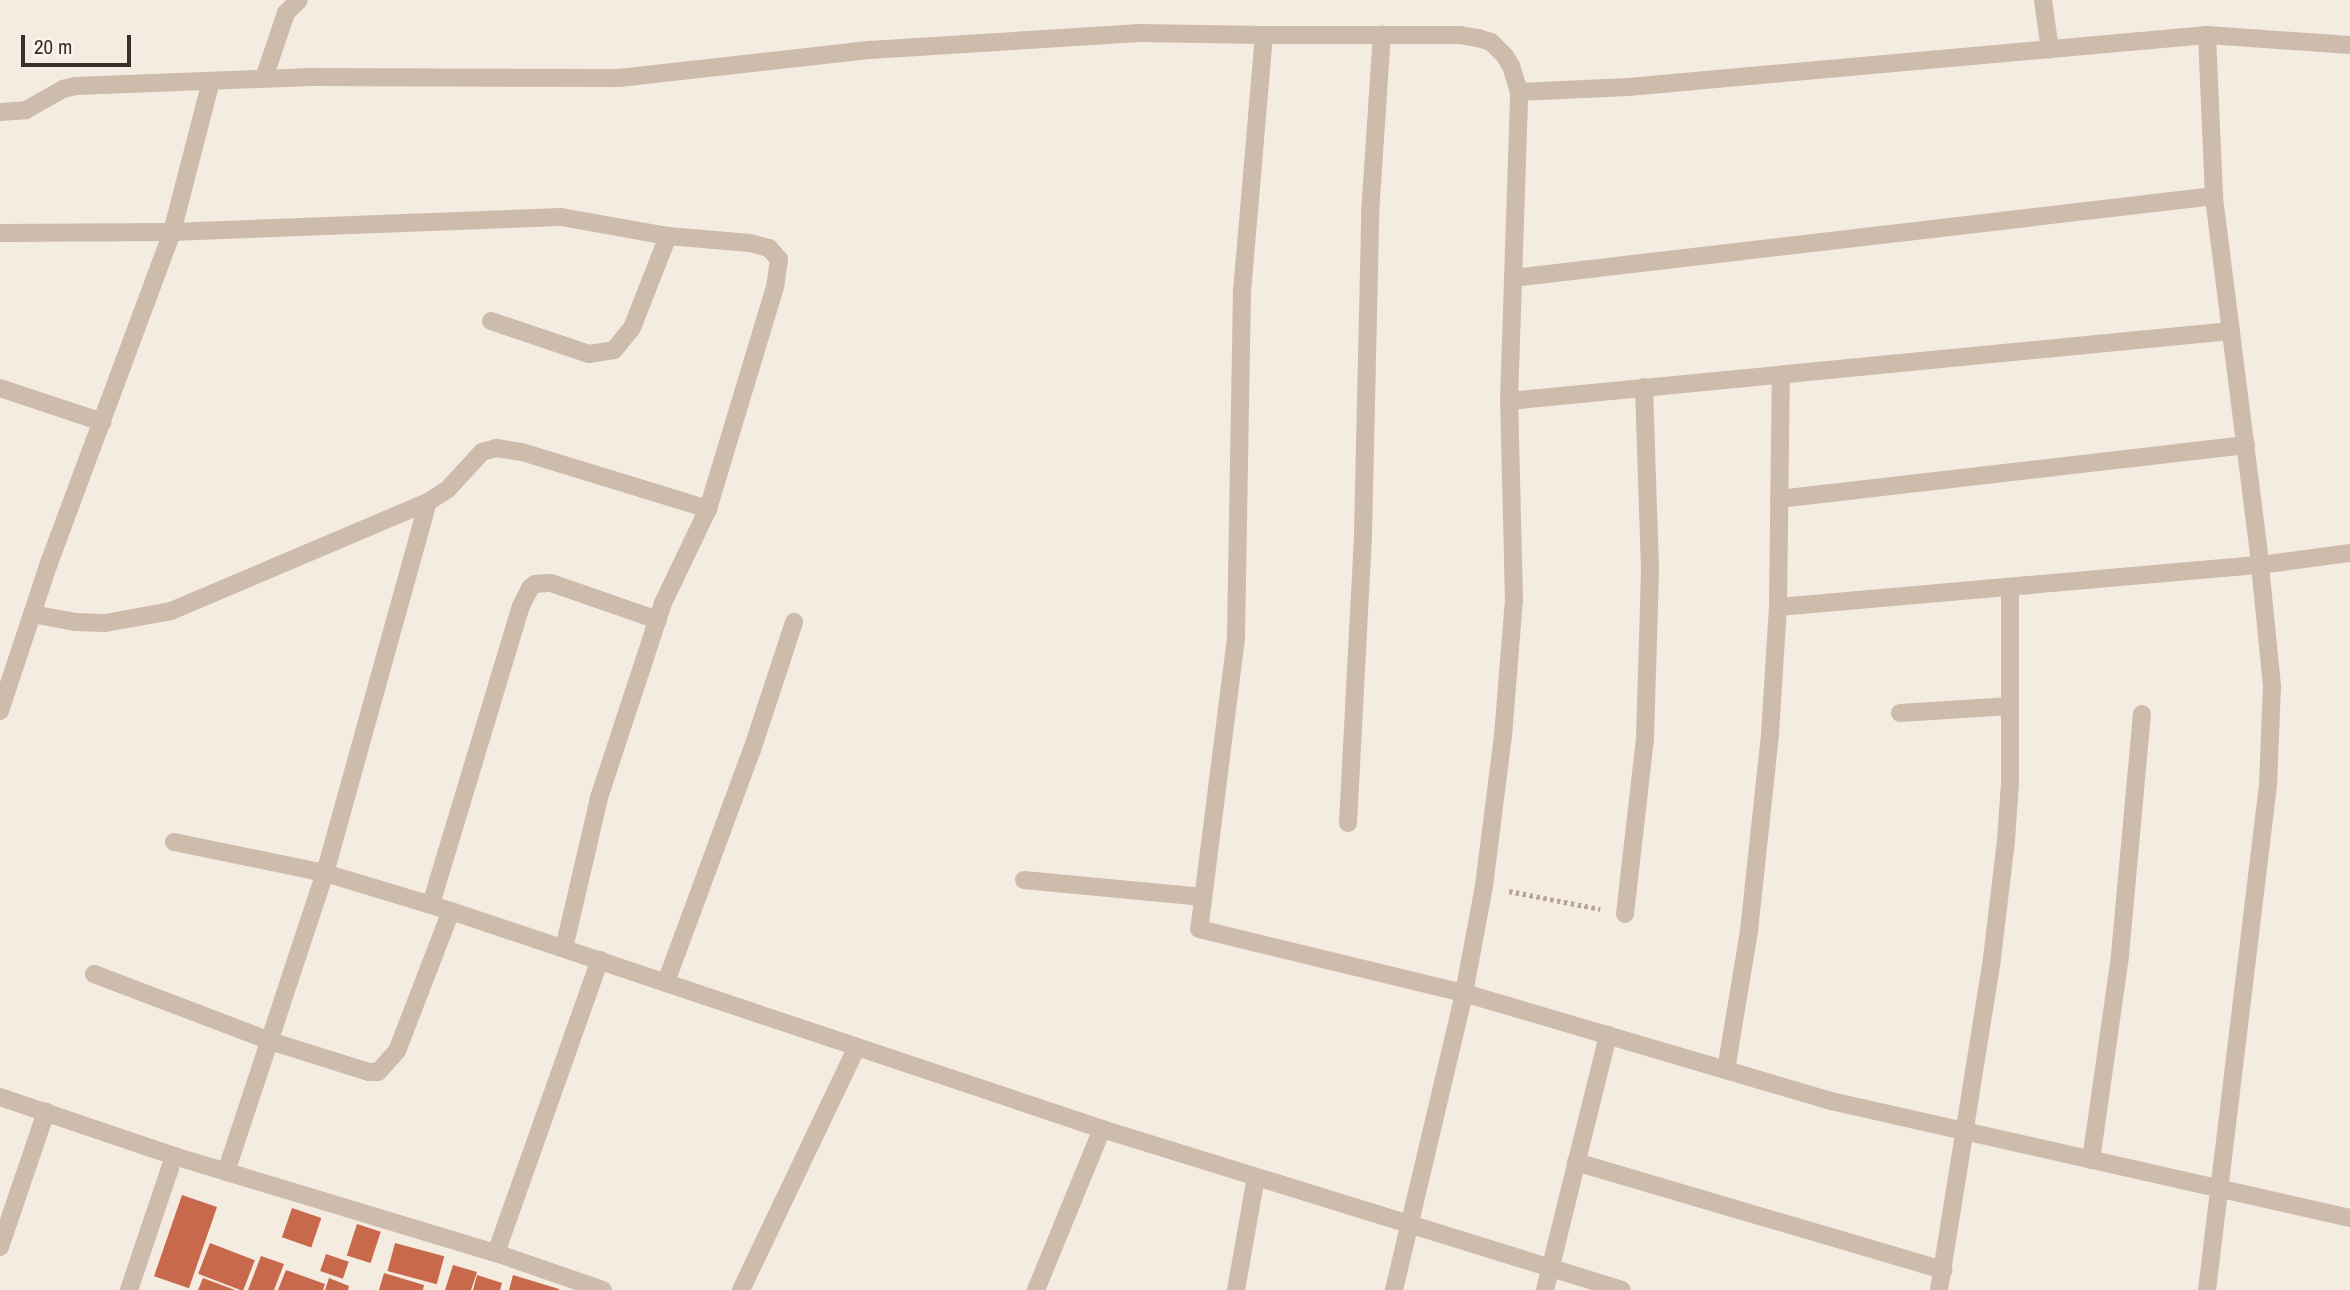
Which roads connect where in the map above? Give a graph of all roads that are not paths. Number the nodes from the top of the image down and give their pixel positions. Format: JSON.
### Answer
{"nodes":[{"id":1,"x":299,"y":0,"type":"edge"},
{"id":2,"x":2043,"y":0,"type":"edge"},
{"id":3,"x":1382,"y":34,"type":"junction"},
{"id":4,"x":1264,"y":35,"type":"junction"},
{"id":5,"x":2207,"y":35,"type":"junction"},
{"id":6,"x":2350,"y":45,"type":"edge"},
{"id":7,"x":2050,"y":50,"type":"junction"},
{"id":8,"x":264,"y":78,"type":"junction"},
{"id":9,"x":211,"y":80,"type":"junction"},
{"id":10,"x":1518,"y":92,"type":"junction"},
{"id":11,"x":0,"y":112,"type":"edge"},
{"id":12,"x":2214,"y":197,"type":"junction"},
{"id":13,"x":172,"y":232,"type":"junction"},
{"id":14,"x":0,"y":233,"type":"edge"},
{"id":15,"x":668,"y":236,"type":"junction"},
{"id":16,"x":1513,"y":278,"type":"junction"},
{"id":17,"x":491,"y":321,"type":"dead end"},
{"id":18,"x":2231,"y":331,"type":"junction"},
{"id":19,"x":1780,"y":375,"type":"junction"},
{"id":20,"x":1644,"y":387,"type":"junction"},
{"id":21,"x":0,"y":388,"type":"edge"},
{"id":22,"x":1509,"y":401,"type":"junction"},
{"id":23,"x":102,"y":422,"type":"junction"},
{"id":24,"x":2246,"y":445,"type":"junction"},
{"id":25,"x":1779,"y":499,"type":"junction"},
{"id":26,"x":428,"y":502,"type":"junction"},
{"id":27,"x":708,"y":509,"type":"junction"},
{"id":28,"x":2350,"y":553,"type":"edge"},
{"id":29,"x":2260,"y":565,"type":"junction"},
{"id":30,"x":2010,"y":587,"type":"junction"},
{"id":31,"x":1778,"y":607,"type":"junction"},
{"id":32,"x":32,"y":614,"type":"junction"},
{"id":33,"x":658,"y":620,"type":"junction"},
{"id":34,"x":794,"y":622,"type":"dead end"},
{"id":35,"x":2010,"y":706,"type":"junction"},
{"id":36,"x":0,"y":711,"type":"edge"},
{"id":37,"x":1900,"y":713,"type":"dead end"},
{"id":38,"x":2142,"y":715,"type":"dead end"},
{"id":39,"x":1348,"y":823,"type":"dead end"},
{"id":40,"x":174,"y":842,"type":"dead end"},
{"id":41,"x":325,"y":873,"type":"junction"},
{"id":42,"x":1024,"y":880,"type":"dead end"},
{"id":43,"x":1203,"y":897,"type":"junction"},
{"id":44,"x":430,"y":904,"type":"junction"},
{"id":45,"x":452,"y":911,"type":"junction"},
{"id":46,"x":1625,"y":914,"type":"road end"},
{"id":47,"x":564,"y":948,"type":"junction"},
{"id":48,"x":600,"y":960,"type":"junction"},
{"id":49,"x":94,"y":974,"type":"dead end"},
{"id":50,"x":666,"y":982,"type":"junction"},
{"id":51,"x":1464,"y":993,"type":"junction"},
{"id":52,"x":1608,"y":1035,"type":"junction"},
{"id":53,"x":270,"y":1041,"type":"junction"},
{"id":54,"x":857,"y":1047,"type":"junction"},
{"id":55,"x":1726,"y":1070,"type":"junction"},
{"id":56,"x":0,"y":1097,"type":"edge"},
{"id":57,"x":46,"y":1112,"type":"junction"},
{"id":58,"x":1102,"y":1129,"type":"junction"},
{"id":59,"x":1964,"y":1131,"type":"junction"},
{"id":60,"x":174,"y":1156,"type":"junction"},
{"id":61,"x":2091,"y":1160,"type":"junction"},
{"id":62,"x":1576,"y":1162,"type":"junction"},
{"id":63,"x":226,"y":1172,"type":"junction"},
{"id":64,"x":1256,"y":1177,"type":"junction"},
{"id":65,"x":2221,"y":1189,"type":"junction"},
{"id":66,"x":2350,"y":1218,"type":"edge"},
{"id":67,"x":1408,"y":1224,"type":"junction"},
{"id":68,"x":0,"y":1247,"type":"edge"},
{"id":69,"x":496,"y":1253,"type":"junction"},
{"id":70,"x":1550,"y":1268,"type":"junction"},
{"id":71,"x":1943,"y":1270,"type":"junction"},
{"id":72,"x":129,"y":1290,"type":"edge"},
{"id":73,"x":603,"y":1290,"type":"edge"},
{"id":74,"x":741,"y":1290,"type":"edge"},
{"id":75,"x":1036,"y":1290,"type":"edge"},
{"id":76,"x":1236,"y":1290,"type":"edge"},
{"id":77,"x":1394,"y":1290,"type":"edge"},
{"id":78,"x":1545,"y":1290,"type":"edge"},
{"id":79,"x":1622,"y":1290,"type":"edge"},
{"id":80,"x":1939,"y":1290,"type":"edge"},
{"id":81,"x":2207,"y":1290,"type":"edge"}],
"edges":[{"from":1,"to":8,"type":"street"},
{"from":2,"to":7,"type":"street"},
{"from":3,"to":4,"type":"street"},
{"from":3,"to":10,"type":"street"},
{"from":3,"to":39,"type":"street"},
{"from":4,"to":8,"type":"street"},
{"from":4,"to":43,"type":"street"},
{"from":5,"to":6,"type":"street"},
{"from":5,"to":7,"type":"street"},
{"from":5,"to":12,"type":"street"},
{"from":7,"to":10,"type":"street"},
{"from":8,"to":9,"type":"street"},
{"from":9,"to":11,"type":"street"},
{"from":9,"to":13,"type":"street"},
{"from":10,"to":16,"type":"street"},
{"from":12,"to":16,"type":"street"},
{"from":12,"to":18,"type":"street"},
{"from":13,"to":14,"type":"street"},
{"from":13,"to":15,"type":"street"},
{"from":13,"to":23,"type":"street"},
{"from":15,"to":17,"type":"street"},
{"from":15,"to":27,"type":"street"},
{"from":16,"to":22,"type":"street"},
{"from":18,"to":19,"type":"street"},
{"from":18,"to":24,"type":"street"},
{"from":19,"to":20,"type":"street"},
{"from":19,"to":25,"type":"street"},
{"from":20,"to":22,"type":"street"},
{"from":20,"to":46,"type":"street"},
{"from":21,"to":23,"type":"street"},
{"from":22,"to":51,"type":"street"},
{"from":23,"to":32,"type":"street"},
{"from":24,"to":25,"type":"street"},
{"from":24,"to":29,"type":"street"},
{"from":25,"to":31,"type":"street"},
{"from":26,"to":27,"type":"street"},
{"from":26,"to":32,"type":"street"},
{"from":26,"to":41,"type":"street"},
{"from":27,"to":33,"type":"street"},
{"from":28,"to":29,"type":"street"},
{"from":29,"to":30,"type":"street"},
{"from":29,"to":65,"type":"street"},
{"from":30,"to":31,"type":"street"},
{"from":30,"to":35,"type":"street"},
{"from":31,"to":55,"type":"street"},
{"from":32,"to":36,"type":"street"},
{"from":33,"to":44,"type":"street"},
{"from":33,"to":47,"type":"street"},
{"from":34,"to":50,"type":"street"},
{"from":35,"to":37,"type":"street"},
{"from":35,"to":59,"type":"street"},
{"from":38,"to":61,"type":"street"},
{"from":40,"to":41,"type":"street"},
{"from":41,"to":44,"type":"street"},
{"from":41,"to":53,"type":"street"},
{"from":42,"to":43,"type":"street"},
{"from":43,"to":51,"type":"street"},
{"from":44,"to":45,"type":"street"},
{"from":45,"to":47,"type":"street"},
{"from":45,"to":53,"type":"street"},
{"from":47,"to":48,"type":"street"},
{"from":48,"to":50,"type":"street"},
{"from":48,"to":69,"type":"street"},
{"from":49,"to":53,"type":"street"},
{"from":50,"to":54,"type":"street"},
{"from":51,"to":52,"type":"street"},
{"from":51,"to":67,"type":"street"},
{"from":52,"to":55,"type":"street"},
{"from":52,"to":62,"type":"street"},
{"from":53,"to":63,"type":"street"},
{"from":54,"to":58,"type":"street"},
{"from":54,"to":74,"type":"street"},
{"from":55,"to":59,"type":"street"},
{"from":56,"to":57,"type":"street"},
{"from":57,"to":60,"type":"street"},
{"from":57,"to":68,"type":"street"},
{"from":58,"to":64,"type":"street"},
{"from":58,"to":75,"type":"street"},
{"from":59,"to":61,"type":"street"},
{"from":59,"to":71,"type":"street"},
{"from":60,"to":63,"type":"street"},
{"from":60,"to":72,"type":"street"},
{"from":61,"to":65,"type":"street"},
{"from":62,"to":70,"type":"street"},
{"from":62,"to":71,"type":"street"},
{"from":63,"to":69,"type":"street"},
{"from":64,"to":67,"type":"street"},
{"from":64,"to":76,"type":"street"},
{"from":65,"to":66,"type":"street"},
{"from":65,"to":81,"type":"street"},
{"from":67,"to":70,"type":"street"},
{"from":67,"to":77,"type":"street"},
{"from":69,"to":73,"type":"street"},
{"from":70,"to":78,"type":"street"},
{"from":70,"to":79,"type":"street"},
{"from":71,"to":80,"type":"street"}]}
